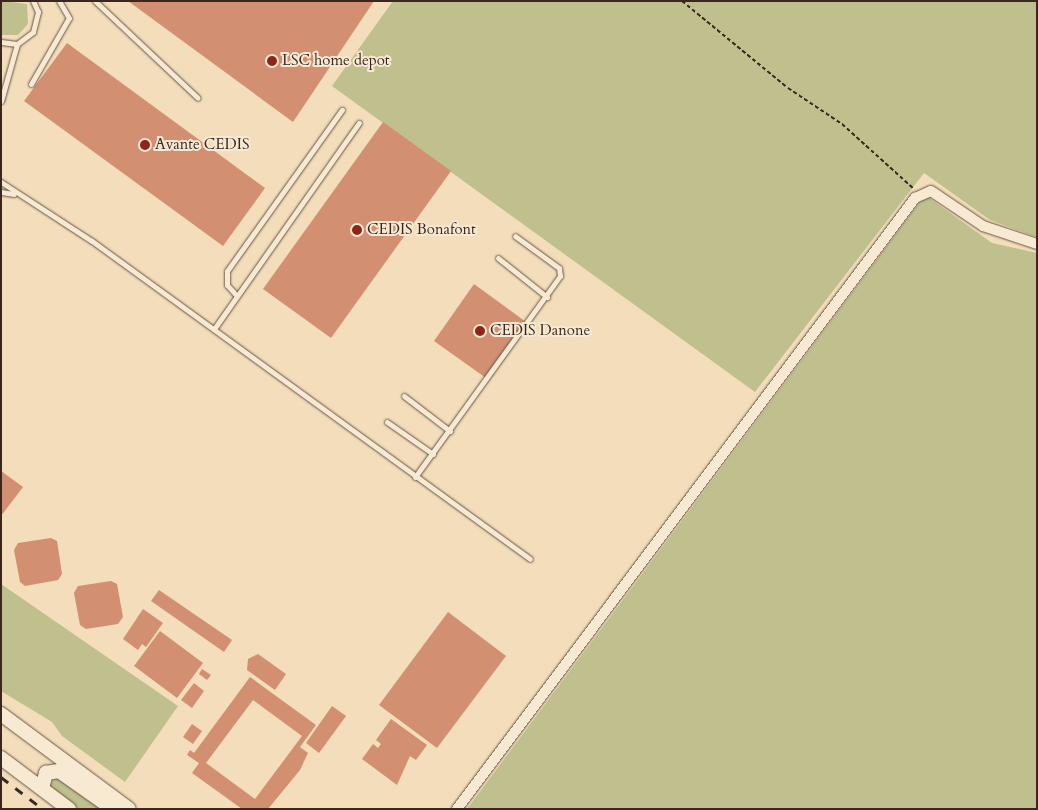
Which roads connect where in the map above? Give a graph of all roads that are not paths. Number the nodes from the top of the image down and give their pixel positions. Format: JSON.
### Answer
{"nodes":[{"id":1,"x":59,"y":1,"type":"edge"},
{"id":2,"x":95,"y":1,"type":"edge"},
{"id":3,"x":34,"y":2,"type":"edge"},
{"id":4,"x":1,"y":42,"type":"edge"},
{"id":5,"x":17,"y":44,"type":"junction"},
{"id":6,"x":31,"y":84,"type":"dead end"},
{"id":7,"x":198,"y":98,"type":"dead end"},
{"id":8,"x":1,"y":101,"type":"edge"},
{"id":9,"x":342,"y":110,"type":"dead end"},
{"id":10,"x":359,"y":123,"type":"dead end"},
{"id":11,"x":1,"y":182,"type":"edge"},
{"id":12,"x":1,"y":192,"type":"edge"},
{"id":13,"x":15,"y":194,"type":"junction"},
{"id":14,"x":515,"y":236,"type":"dead end"},
{"id":15,"x":1037,"y":244,"type":"edge"},
{"id":16,"x":498,"y":258,"type":"dead end"},
{"id":17,"x":237,"y":296,"type":"junction"},
{"id":18,"x":546,"y":297,"type":"junction"},
{"id":19,"x":214,"y":329,"type":"junction"},
{"id":20,"x":404,"y":396,"type":"dead end"},
{"id":21,"x":387,"y":422,"type":"dead end"},
{"id":22,"x":450,"y":431,"type":"junction"},
{"id":23,"x":433,"y":454,"type":"junction"},
{"id":24,"x":415,"y":477,"type":"junction"},
{"id":25,"x":530,"y":559,"type":"dead end"},
{"id":26,"x":1,"y":714,"type":"edge"},
{"id":27,"x":1,"y":758,"type":"edge"},
{"id":28,"x":42,"y":788,"type":"junction"},
{"id":29,"x":69,"y":809,"type":"edge"},
{"id":30,"x":113,"y":809,"type":"edge"},
{"id":31,"x":129,"y":809,"type":"edge"},
{"id":32,"x":457,"y":809,"type":"edge"}],
"edges":[{"from":1,"to":6,"type":"lane"},
{"from":2,"to":7,"type":"lane"},
{"from":3,"to":5,"type":"lane"},
{"from":4,"to":5,"type":"lane"},
{"from":5,"to":8,"type":"lane"},
{"from":9,"to":17,"type":"lane"},
{"from":10,"to":17,"type":"lane"},
{"from":11,"to":13,"type":"lane"},
{"from":12,"to":13,"type":"lane"},
{"from":13,"to":19,"type":"lane"},
{"from":14,"to":18,"type":"lane"},
{"from":15,"to":32,"type":"street"},
{"from":16,"to":18,"type":"lane"},
{"from":17,"to":19,"type":"lane"},
{"from":18,"to":22,"type":"lane"},
{"from":19,"to":24,"type":"lane"},
{"from":20,"to":22,"type":"lane"},
{"from":21,"to":23,"type":"lane"},
{"from":22,"to":23,"type":"lane"},
{"from":23,"to":24,"type":"lane"},
{"from":24,"to":25,"type":"lane"},
{"from":26,"to":31,"type":"main road"},
{"from":27,"to":28,"type":"main road"},
{"from":28,"to":29,"type":"main road"},
{"from":28,"to":30,"type":"main road"}]}
